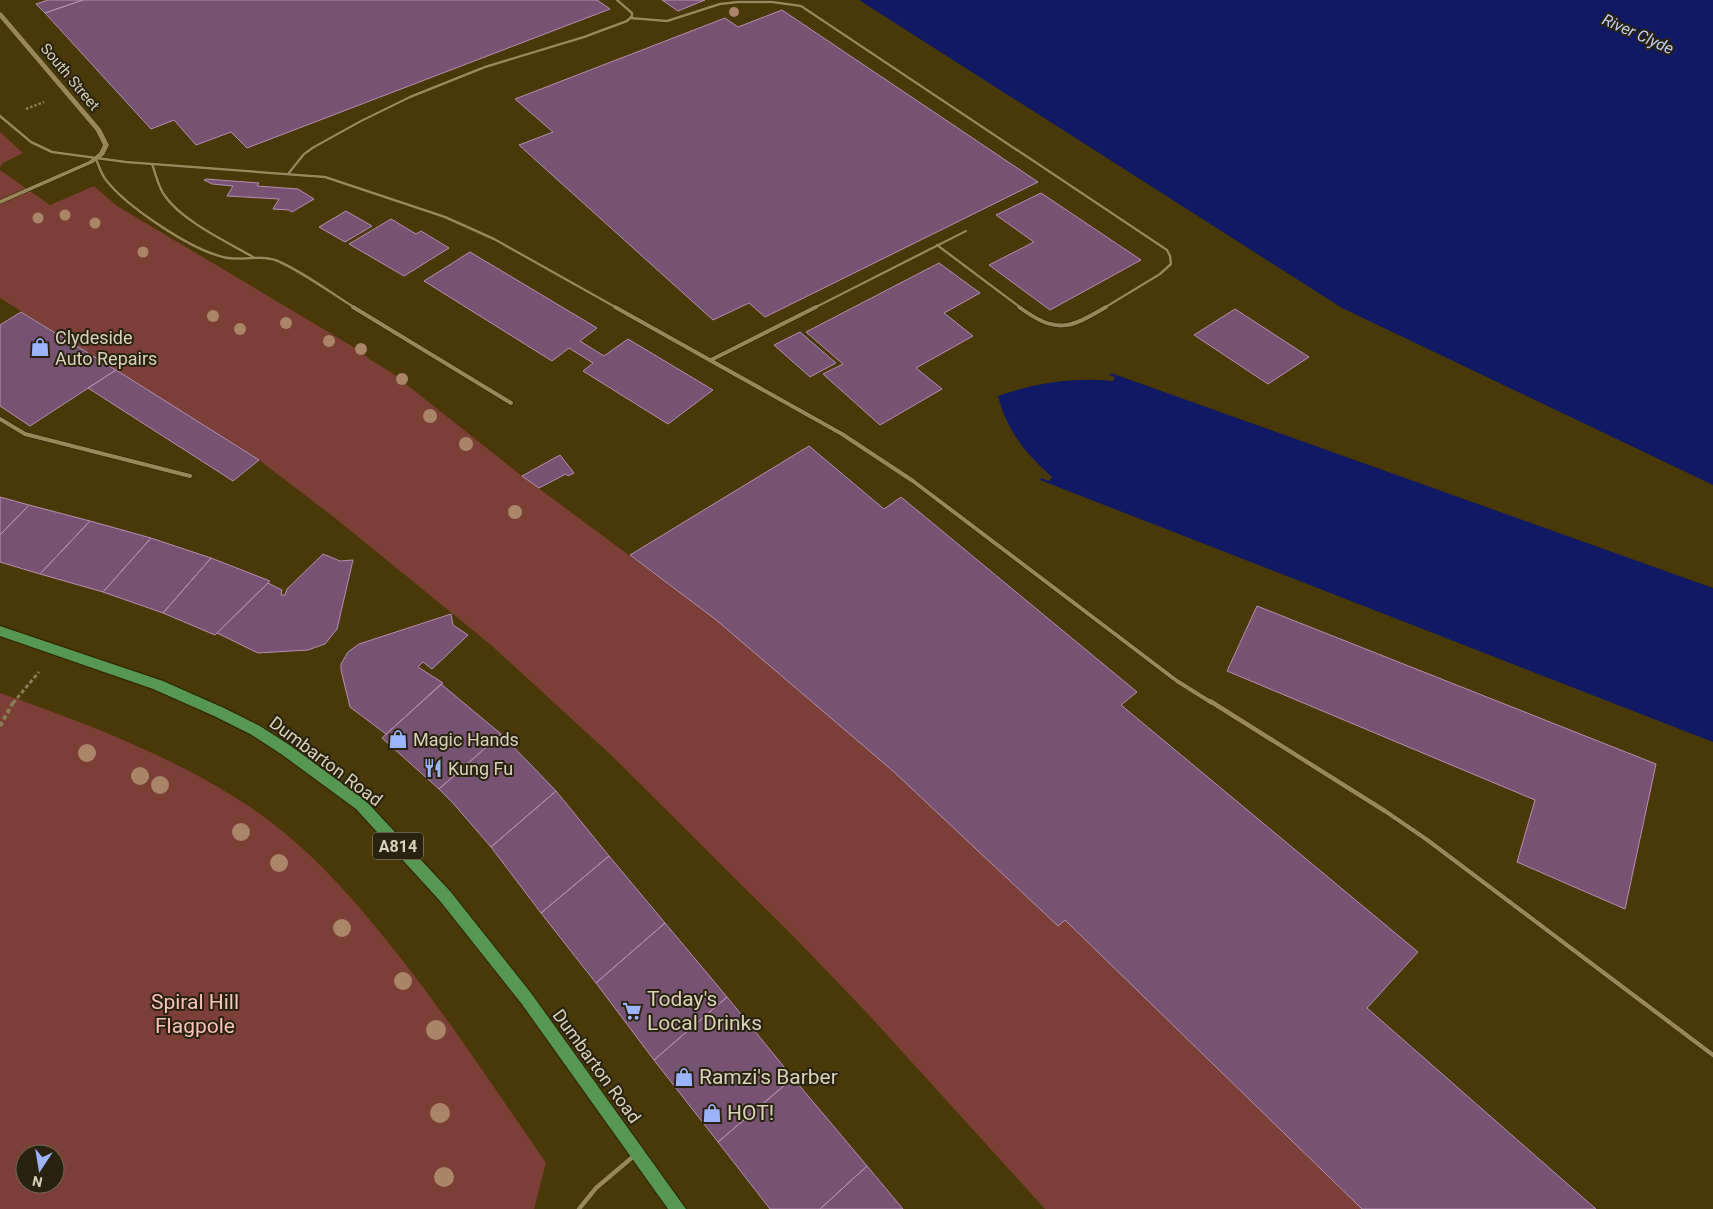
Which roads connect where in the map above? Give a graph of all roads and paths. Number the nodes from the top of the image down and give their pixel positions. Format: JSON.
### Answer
{"nodes":[{"id":1,"x":617,"y":0,"type":"edge"},
{"id":2,"x":0,"y":14,"type":"edge"},
{"id":3,"x":630,"y":18,"type":"junction"},
{"id":4,"x":68,"y":94,"type":"junction"},
{"id":5,"x":18,"y":112,"type":"dead end"},
{"id":6,"x":0,"y":116,"type":"edge"},
{"id":7,"x":96,"y":159,"type":"junction"},
{"id":8,"x":152,"y":164,"type":"junction"},
{"id":9,"x":288,"y":174,"type":"junction"},
{"id":10,"x":0,"y":202,"type":"edge"},
{"id":11,"x":966,"y":231,"type":"dead end"},
{"id":12,"x":937,"y":245,"type":"junction"},
{"id":13,"x":254,"y":257,"type":"junction"},
{"id":14,"x":711,"y":360,"type":"junction"},
{"id":15,"x":512,"y":403,"type":"dead end"},
{"id":16,"x":0,"y":419,"type":"edge"},
{"id":17,"x":190,"y":476,"type":"dead end"},
{"id":18,"x":0,"y":632,"type":"edge"},
{"id":19,"x":58,"y":649,"type":"junction"},
{"id":20,"x":0,"y":726,"type":"edge"},
{"id":21,"x":1713,"y":1055,"type":"edge"},
{"id":22,"x":637,"y":1153,"type":"junction"},
{"id":23,"x":579,"y":1209,"type":"edge"},
{"id":24,"x":678,"y":1209,"type":"edge"}],
"edges":[{"from":1,"to":3,"type":"lane"},
{"from":2,"to":4,"type":"street","name":"South Street"},
{"from":3,"to":9,"type":"lane"},
{"from":3,"to":12,"type":"lane"},
{"from":4,"to":5,"type":"path"},
{"from":4,"to":7,"type":"street","name":"South Street"},
{"from":6,"to":7,"type":"lane"},
{"from":7,"to":8,"type":"lane"},
{"from":7,"to":10,"type":"street"},
{"from":7,"to":13,"type":"lane"},
{"from":8,"to":9,"type":"lane"},
{"from":8,"to":13,"type":"lane"},
{"from":9,"to":14,"type":"lane"},
{"from":11,"to":12,"type":"lane"},
{"from":12,"to":14,"type":"lane"},
{"from":13,"to":15,"type":"lane"},
{"from":14,"to":21,"type":"lane"},
{"from":16,"to":17,"type":"lane"},
{"from":18,"to":19,"type":"main road","name":"Dumbarton Road","number":"A814"},
{"from":19,"to":20,"type":"path"},
{"from":19,"to":22,"type":"main road","name":"Dumbarton Road","number":"A814"},
{"from":22,"to":23,"type":"lane"},
{"from":22,"to":24,"type":"main road","name":"Dumbarton Road","number":"A814"}]}
